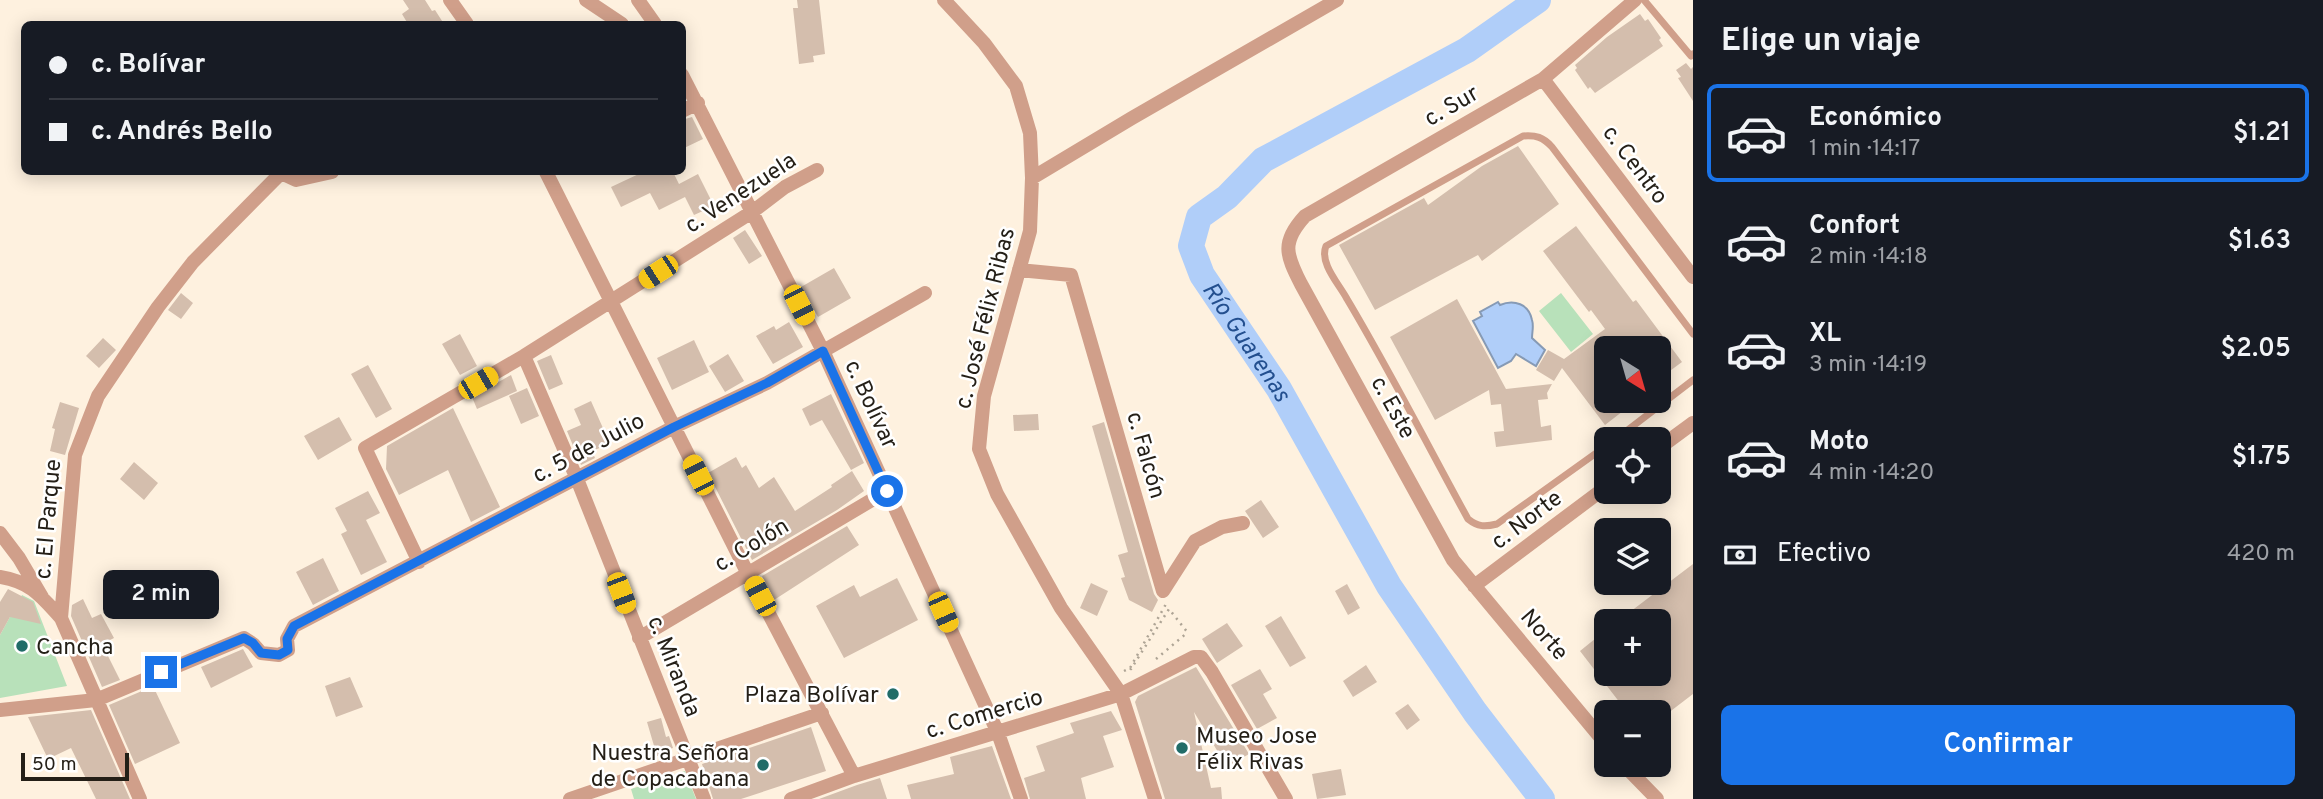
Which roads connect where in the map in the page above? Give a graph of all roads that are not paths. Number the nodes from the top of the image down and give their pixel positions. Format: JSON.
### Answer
{"nodes":[{"id":1,"x":450,"y":0,"type":"edge"},
{"id":2,"x":586,"y":0,"type":"edge"},
{"id":3,"x":638,"y":0,"type":"edge"},
{"id":4,"x":944,"y":0,"type":"edge"},
{"id":5,"x":1337,"y":0,"type":"edge"},
{"id":6,"x":1635,"y":0,"type":"edge"},
{"id":7,"x":1644,"y":0,"type":"edge"},
{"id":8,"x":465,"y":21,"type":"edge"},
{"id":9,"x":618,"y":21,"type":"edge"},
{"id":10,"x":651,"y":21,"type":"edge"},
{"id":11,"x":1693,"y":54,"type":"edge"},
{"id":12,"x":1544,"y":79,"type":"junction"},
{"id":13,"x":686,"y":82,"type":"edge"},
{"id":14,"x":698,"y":103,"type":"junction"},
{"id":15,"x":686,"y":109,"type":"edge"},
{"id":16,"x":817,"y":170,"type":"dead end"},
{"id":17,"x":278,"y":175,"type":"edge"},
{"id":18,"x":287,"y":175,"type":"edge"},
{"id":19,"x":318,"y":175,"type":"edge"},
{"id":20,"x":553,"y":175,"type":"edge"},
{"id":21,"x":1032,"y":178,"type":"junction"},
{"id":22,"x":752,"y":212,"type":"junction"},
{"id":23,"x":1287,"y":243,"type":"joint"},
{"id":24,"x":1019,"y":270,"type":"junction"},
{"id":25,"x":1693,"y":277,"type":"edge"},
{"id":26,"x":925,"y":293,"type":"dead end"},
{"id":27,"x":611,"y":303,"type":"junction"},
{"id":28,"x":1693,"y":334,"type":"edge"},
{"id":29,"x":823,"y":351,"type":"junction"},
{"id":30,"x":524,"y":356,"type":"junction"},
{"id":31,"x":1693,"y":380,"type":"edge"},
{"id":32,"x":1693,"y":423,"type":"edge"},
{"id":33,"x":674,"y":427,"type":"junction"},
{"id":34,"x":1632,"y":427,"type":"edge"},
{"id":35,"x":1671,"y":439,"type":"edge"},
{"id":36,"x":1594,"y":458,"type":"edge"},
{"id":37,"x":577,"y":479,"type":"junction"},
{"id":38,"x":887,"y":491,"type":"junction"},
{"id":39,"x":1594,"y":496,"type":"edge"},
{"id":40,"x":1243,"y":523,"type":"dead end"},
{"id":41,"x":0,"y":533,"type":"edge"},
{"id":42,"x":419,"y":562,"type":"junction"},
{"id":43,"x":747,"y":572,"type":"junction"},
{"id":44,"x":0,"y":577,"type":"edge"},
{"id":45,"x":1474,"y":586,"type":"junction"},
{"id":46,"x":42,"y":597,"type":"junction"},
{"id":47,"x":61,"y":618,"type":"junction"},
{"id":48,"x":639,"y":638,"type":"junction"},
{"id":49,"x":1121,"y":694,"type":"junction"},
{"id":50,"x":96,"y":700,"type":"junction"},
{"id":51,"x":0,"y":710,"type":"edge"},
{"id":52,"x":822,"y":713,"type":"junction"},
{"id":53,"x":1594,"y":729,"type":"edge"},
{"id":54,"x":999,"y":733,"type":"junction"},
{"id":55,"x":688,"y":760,"type":"junction"},
{"id":56,"x":854,"y":776,"type":"junction"},
{"id":57,"x":1636,"y":777,"type":"edge"},
{"id":58,"x":140,"y":799,"type":"edge"},
{"id":59,"x":570,"y":799,"type":"edge"},
{"id":60,"x":704,"y":799,"type":"edge"},
{"id":61,"x":791,"y":799,"type":"edge"},
{"id":62,"x":1021,"y":799,"type":"edge"},
{"id":63,"x":1155,"y":799,"type":"edge"},
{"id":64,"x":1286,"y":799,"type":"edge"},
{"id":65,"x":1657,"y":799,"type":"edge"}],
"edges":[{"from":1,"to":8,"type":"street"},
{"from":2,"to":9,"type":"street"},
{"from":3,"to":10,"type":"street"},
{"from":4,"to":21,"type":"street","name":"c. José Félix Ribas"},
{"from":5,"to":21,"type":"street"},
{"from":6,"to":12,"type":"street","name":"c. Sur"},
{"from":7,"to":11,"type":"lane"},
{"from":12,"to":23,"type":"street","name":"c. Sur"},
{"from":12,"to":25,"type":"street","name":"c. Centro"},
{"from":13,"to":14,"type":"street","name":"c. Bolívar"},
{"from":14,"to":15,"type":"street"},
{"from":14,"to":22,"type":"street","name":"c. Bolívar"},
{"from":16,"to":22,"type":"street","name":"c. Venezuela"},
{"from":17,"to":47,"type":"street","name":"c. El Parque"},
{"from":18,"to":19,"type":"street"},
{"from":20,"to":27,"type":"street"},
{"from":21,"to":24,"type":"street","name":"c. José Félix Ribas"},
{"from":22,"to":27,"type":"street","name":"c. Venezuela"},
{"from":22,"to":29,"type":"street","name":"c. Bolívar"},
{"from":23,"to":45,"type":"street","name":"c. Este"},
{"from":24,"to":40,"type":"street","name":"c. Falcón"},
{"from":24,"to":49,"type":"street","name":"c. José Félix Ribas"},
{"from":26,"to":29,"type":"street","name":"c. 5 de Julio"},
{"from":27,"to":30,"type":"street","name":"c. Venezuela"},
{"from":27,"to":33,"type":"street"},
{"from":28,"to":36,"type":"lane"},
{"from":29,"to":33,"type":"street","name":"c. 5 de Julio"},
{"from":29,"to":38,"type":"street","name":"c. Bolívar"},
{"from":30,"to":37,"type":"street","name":"c. Miranda"},
{"from":30,"to":42,"type":"street","name":"c. Venezuela"},
{"from":31,"to":34,"type":"lane"},
{"from":32,"to":35,"type":"street"},
{"from":33,"to":37,"type":"street","name":"c. 5 de Julio"},
{"from":33,"to":43,"type":"street"},
{"from":37,"to":42,"type":"street","name":"c. 5 de Julio"},
{"from":37,"to":48,"type":"street","name":"c. Miranda"},
{"from":38,"to":43,"type":"street","name":"c. Colón"},
{"from":38,"to":54,"type":"street","name":"c. Bolívar"},
{"from":39,"to":45,"type":"street","name":"c. Norte"},
{"from":41,"to":46,"type":"street"},
{"from":42,"to":50,"type":"street","name":"c. 5 de Julio"},
{"from":43,"to":48,"type":"street","name":"c. Colón"},
{"from":43,"to":52,"type":"street"},
{"from":44,"to":46,"type":"street"},
{"from":45,"to":53,"type":"street","name":"Norte"},
{"from":46,"to":47,"type":"street"},
{"from":47,"to":50,"type":"street","name":"c. El Parque"},
{"from":48,"to":55,"type":"street","name":"c. Miranda"},
{"from":49,"to":54,"type":"street","name":"c. Comercio"},
{"from":49,"to":63,"type":"street","name":"c. José Félix Ribas"},
{"from":49,"to":64,"type":"street","name":"c. Comercio"},
{"from":50,"to":51,"type":"street"},
{"from":50,"to":58,"type":"street","name":"c. El Parque"},
{"from":52,"to":55,"type":"street"},
{"from":52,"to":56,"type":"street"},
{"from":54,"to":56,"type":"street","name":"c. Comercio"},
{"from":54,"to":62,"type":"street","name":"c. Bolívar"},
{"from":55,"to":59,"type":"street"},
{"from":55,"to":60,"type":"street","name":"c. Miranda"},
{"from":56,"to":61,"type":"street","name":"c. Comercio"},
{"from":57,"to":65,"type":"street"}]}
